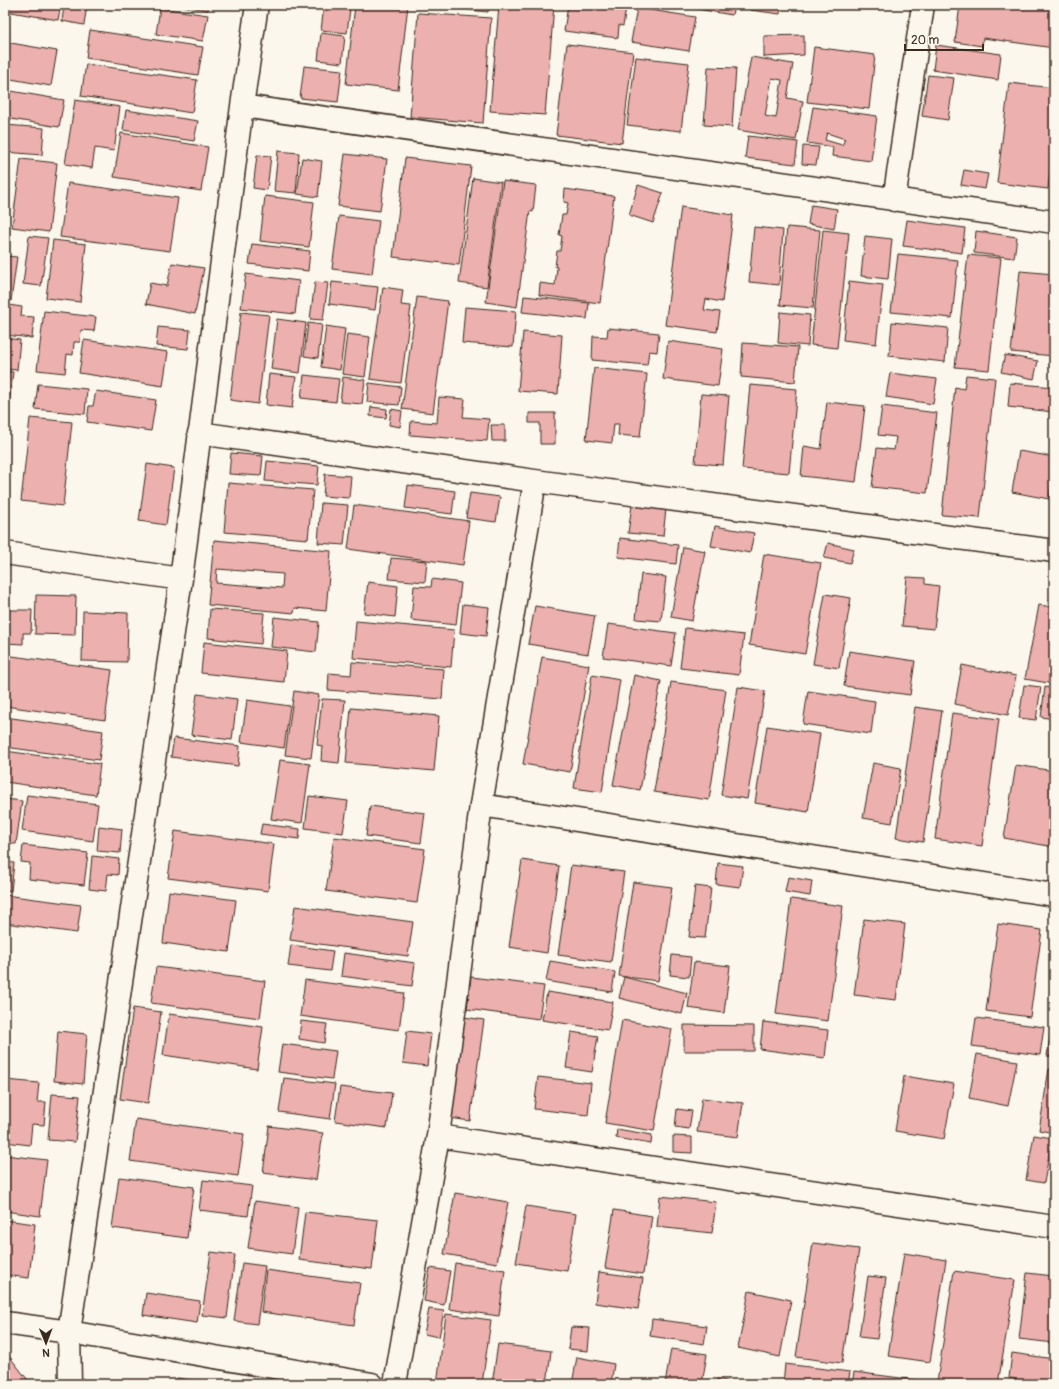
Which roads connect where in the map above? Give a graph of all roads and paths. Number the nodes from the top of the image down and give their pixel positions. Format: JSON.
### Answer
{"nodes":[{"id":1,"x":256,"y":5,"type":"edge"},
{"id":2,"x":923,"y":5,"type":"edge"},
{"id":3,"x":242,"y":106,"type":"junction"},
{"id":4,"x":894,"y":200,"type":"junction"},
{"id":5,"x":1054,"y":222,"type":"edge"},
{"id":6,"x":199,"y":433,"type":"junction"},
{"id":7,"x":535,"y":481,"type":"junction"},
{"id":8,"x":1054,"y":551,"type":"edge"},
{"id":9,"x":5,"y":553,"type":"edge"},
{"id":10,"x":181,"y":579,"type":"junction"},
{"id":11,"x":481,"y":805,"type":"junction"},
{"id":12,"x":1054,"y":895,"type":"edge"},
{"id":13,"x":438,"y":1136,"type":"junction"},
{"id":14,"x":1054,"y":1227,"type":"edge"},
{"id":15,"x":5,"y":1323,"type":"edge"},
{"id":16,"x":69,"y":1332,"type":"junction"},
{"id":17,"x":70,"y":1384,"type":"edge"},
{"id":18,"x":372,"y":1384,"type":"edge"},
{"id":19,"x":395,"y":1384,"type":"edge"}],
"edges":[{"from":1,"to":3,"type":"street"},
{"from":2,"to":4,"type":"street"},
{"from":3,"to":4,"type":"street"},
{"from":3,"to":6,"type":"street"},
{"from":4,"to":5,"type":"street"},
{"from":6,"to":7,"type":"street"},
{"from":6,"to":10,"type":"street"},
{"from":7,"to":8,"type":"street"},
{"from":7,"to":11,"type":"street"},
{"from":9,"to":10,"type":"street"},
{"from":10,"to":16,"type":"street"},
{"from":11,"to":12,"type":"street"},
{"from":11,"to":13,"type":"street"},
{"from":13,"to":14,"type":"street"},
{"from":13,"to":19,"type":"street"},
{"from":15,"to":16,"type":"street"},
{"from":16,"to":17,"type":"street"},
{"from":16,"to":18,"type":"street"}]}
